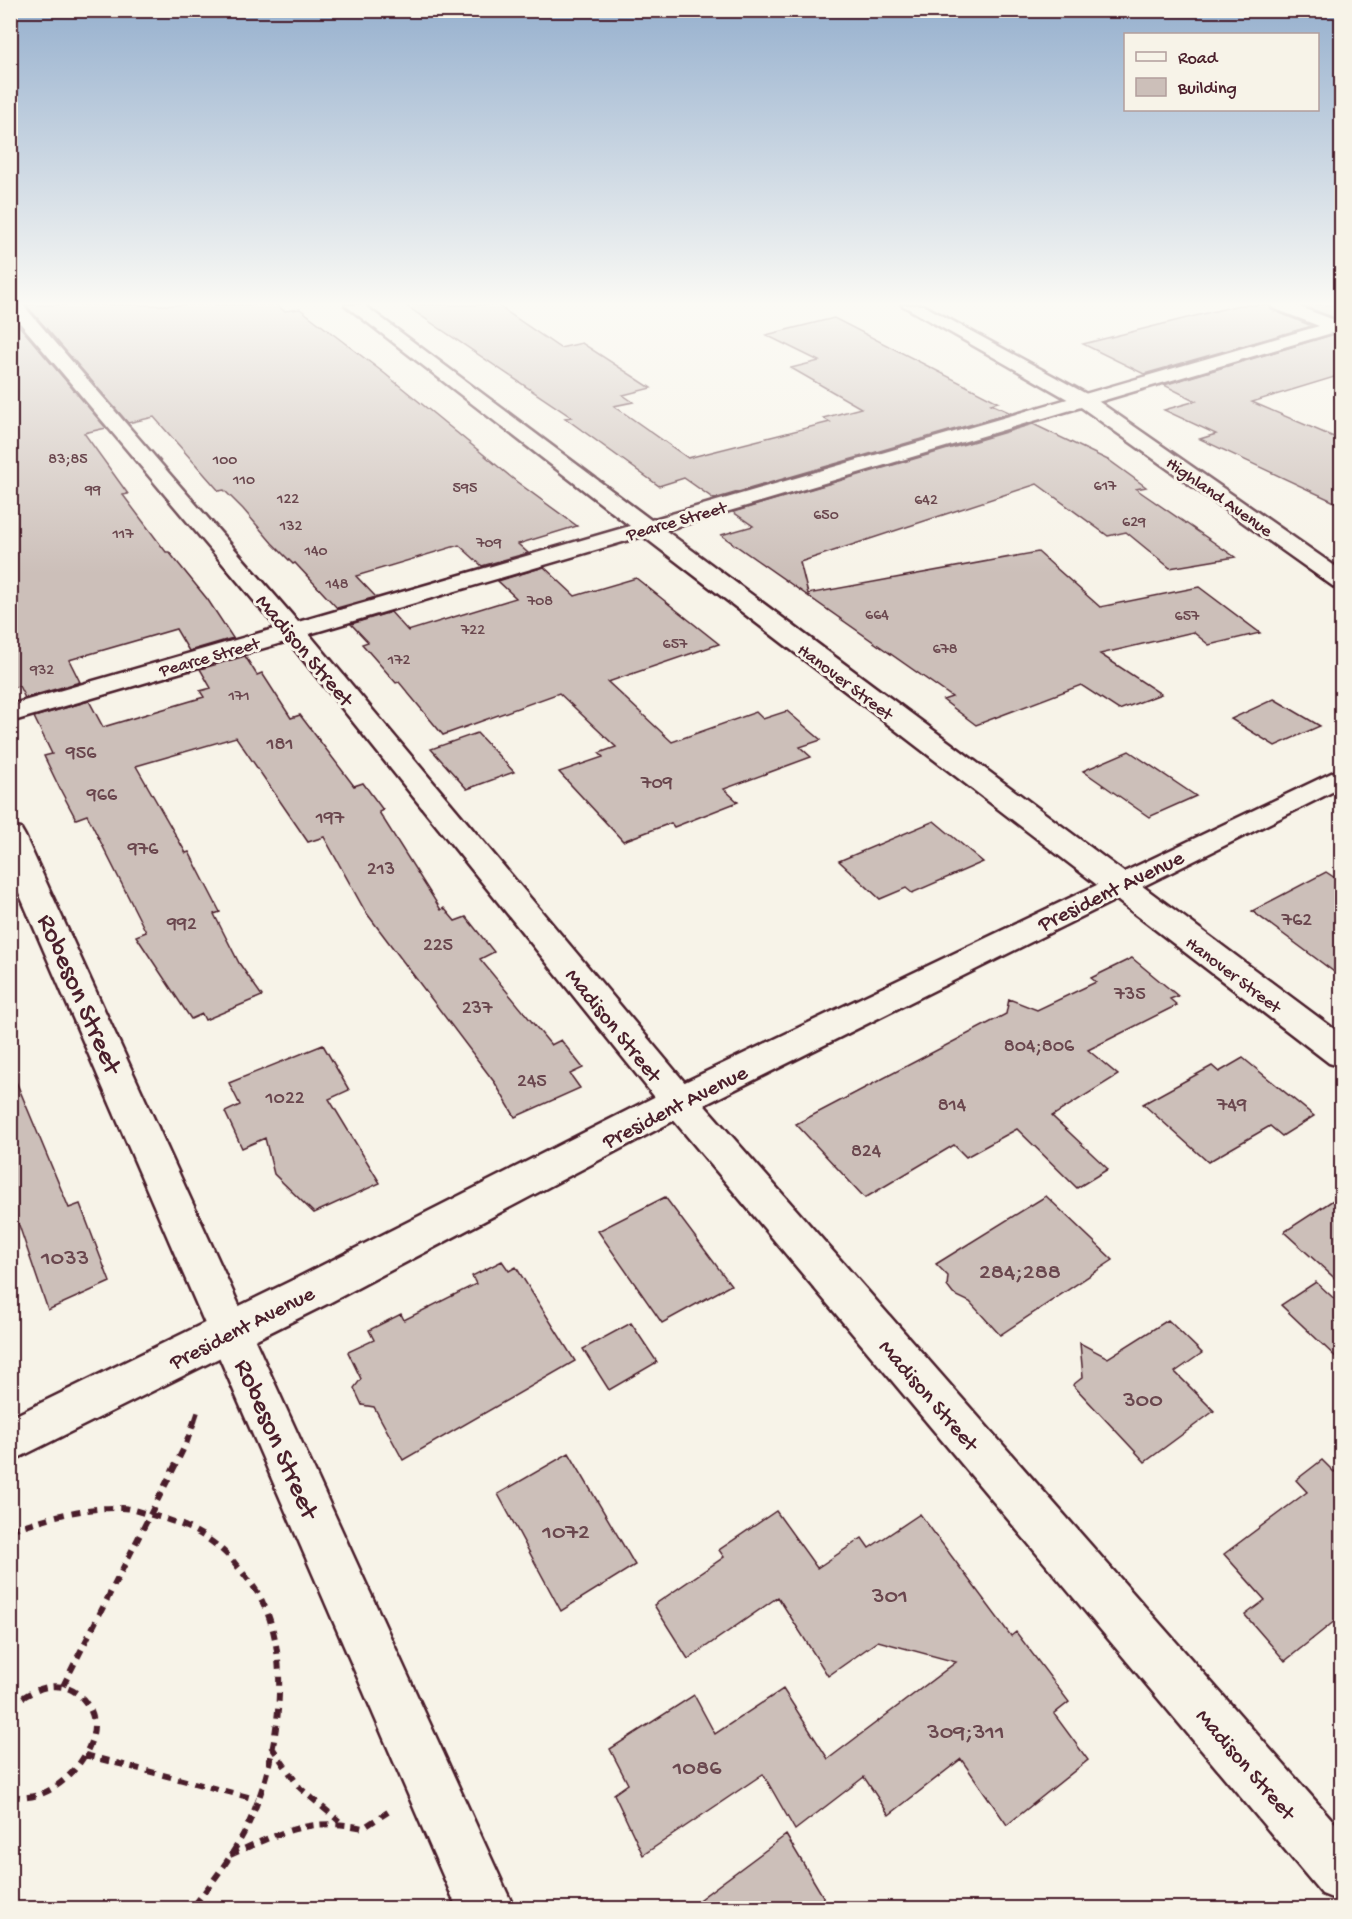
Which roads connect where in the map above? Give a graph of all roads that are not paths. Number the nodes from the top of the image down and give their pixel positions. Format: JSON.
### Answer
{"nodes":[{"id":1,"x":91,"y":395,"type":"edge"},
{"id":2,"x":470,"y":395,"type":"edge"},
{"id":3,"x":1073,"y":395,"type":"edge"},
{"id":4,"x":1107,"y":395,"type":"edge"},
{"id":5,"x":1085,"y":401,"type":"junction"},
{"id":6,"x":646,"y":529,"type":"junction"},
{"id":7,"x":1341,"y":582,"type":"edge"},
{"id":8,"x":293,"y":631,"type":"junction"},
{"id":9,"x":10,"y":714,"type":"edge"},
{"id":10,"x":1341,"y":776,"type":"edge"},
{"id":11,"x":10,"y":836,"type":"edge"},
{"id":12,"x":1117,"y":885,"type":"junction"},
{"id":13,"x":1341,"y":1054,"type":"edge"},
{"id":14,"x":679,"y":1101,"type":"junction"},
{"id":15,"x":231,"y":1332,"type":"junction"},
{"id":16,"x":10,"y":1441,"type":"edge"},
{"id":17,"x":1341,"y":1874,"type":"edge"},
{"id":18,"x":486,"y":1908,"type":"edge"}],
"edges":[{"from":1,"to":8,"type":"street","name":"Madison Street"},
{"from":2,"to":6,"type":"street","name":"Hanover Street"},
{"from":3,"to":5,"type":"street","name":"Highland Avenue"},
{"from":4,"to":5,"type":"street","name":"Pearce Street"},
{"from":5,"to":6,"type":"street","name":"Pearce Street"},
{"from":5,"to":7,"type":"street","name":"Highland Avenue"},
{"from":6,"to":8,"type":"street","name":"Pearce Street"},
{"from":6,"to":12,"type":"street","name":"Hanover Street"},
{"from":8,"to":9,"type":"street","name":"Pearce Street"},
{"from":8,"to":14,"type":"street","name":"Madison Street"},
{"from":10,"to":12,"type":"street","name":"President Avenue"},
{"from":11,"to":15,"type":"street","name":"Robeson Street"},
{"from":12,"to":13,"type":"street","name":"Hanover Street"},
{"from":12,"to":14,"type":"street","name":"President Avenue"},
{"from":14,"to":15,"type":"street","name":"President Avenue"},
{"from":14,"to":17,"type":"street","name":"Madison Street"},
{"from":15,"to":16,"type":"street","name":"President Avenue"},
{"from":15,"to":18,"type":"street","name":"Robeson Street"}]}
